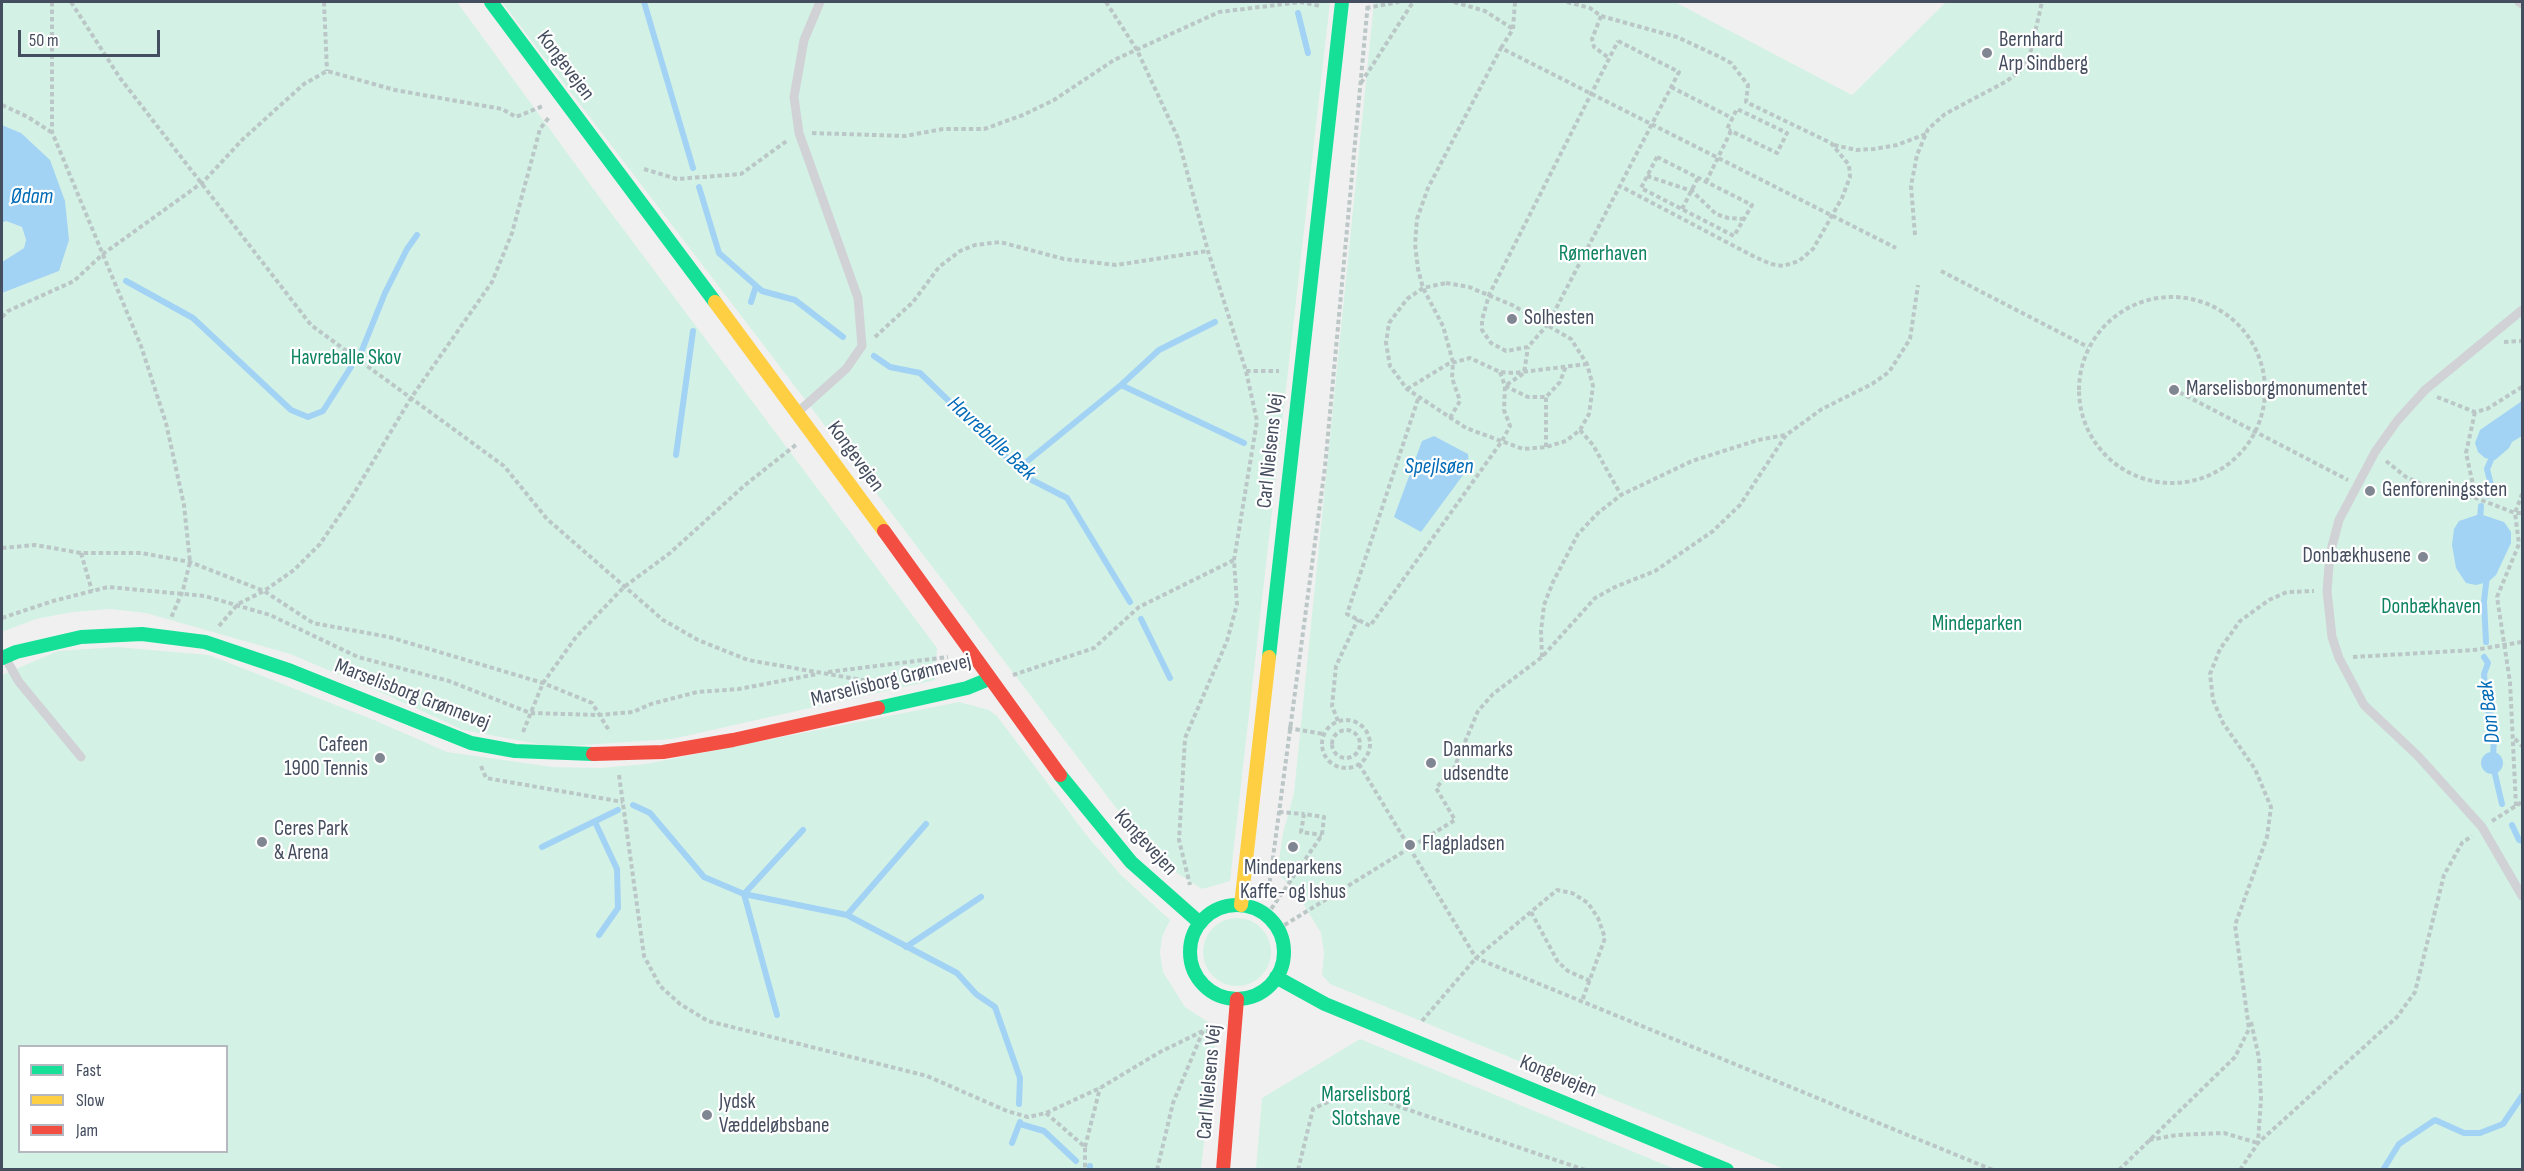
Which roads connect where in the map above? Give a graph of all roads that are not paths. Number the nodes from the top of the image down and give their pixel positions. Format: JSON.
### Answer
{"nodes":[{"id":1,"x":491,"y":2,"type":"edge"},
{"id":2,"x":820,"y":2,"type":"edge"},
{"id":3,"x":2519,"y":2,"type":"edge"},
{"id":4,"x":2523,"y":4,"type":"edge"},
{"id":5,"x":1342,"y":6,"type":"edge"},
{"id":6,"x":2523,"y":310,"type":"edge"},
{"id":7,"x":797,"y":413,"type":"junction"},
{"id":8,"x":3,"y":657,"type":"edge"},
{"id":9,"x":989,"y":679,"type":"junction"},
{"id":10,"x":81,"y":757,"type":"dead end"},
{"id":11,"x":2523,"y":896,"type":"edge"},
{"id":12,"x":1241,"y":905,"type":"junction"},
{"id":13,"x":1200,"y":923,"type":"junction"},
{"id":14,"x":1276,"y":977,"type":"junction"},
{"id":15,"x":1237,"y":999,"type":"junction"},
{"id":16,"x":1223,"y":1170,"type":"edge"},
{"id":17,"x":1727,"y":1170,"type":"edge"}],
"edges":[{"from":1,"to":7,"type":"street","name":"Kongevejen"},
{"from":2,"to":7,"type":"lane"},
{"from":3,"to":4,"type":"lane"},
{"from":5,"to":12,"type":"street","name":"Carl Nielsens Vej"},
{"from":6,"to":11,"type":"lane"},
{"from":7,"to":9,"type":"street","name":"Kongevejen"},
{"from":8,"to":9,"type":"street","name":"Marselisborg Grønnevej"},
{"from":8,"to":10,"type":"lane"},
{"from":9,"to":13,"type":"street","name":"Kongevejen"},
{"from":12,"to":13,"type":"street"},
{"from":12,"to":14,"type":"street"},
{"from":13,"to":15,"type":"street"},
{"from":14,"to":15,"type":"street"},
{"from":14,"to":17,"type":"street","name":"Kongevejen"},
{"from":15,"to":16,"type":"street","name":"Carl Nielsens Vej"}]}
